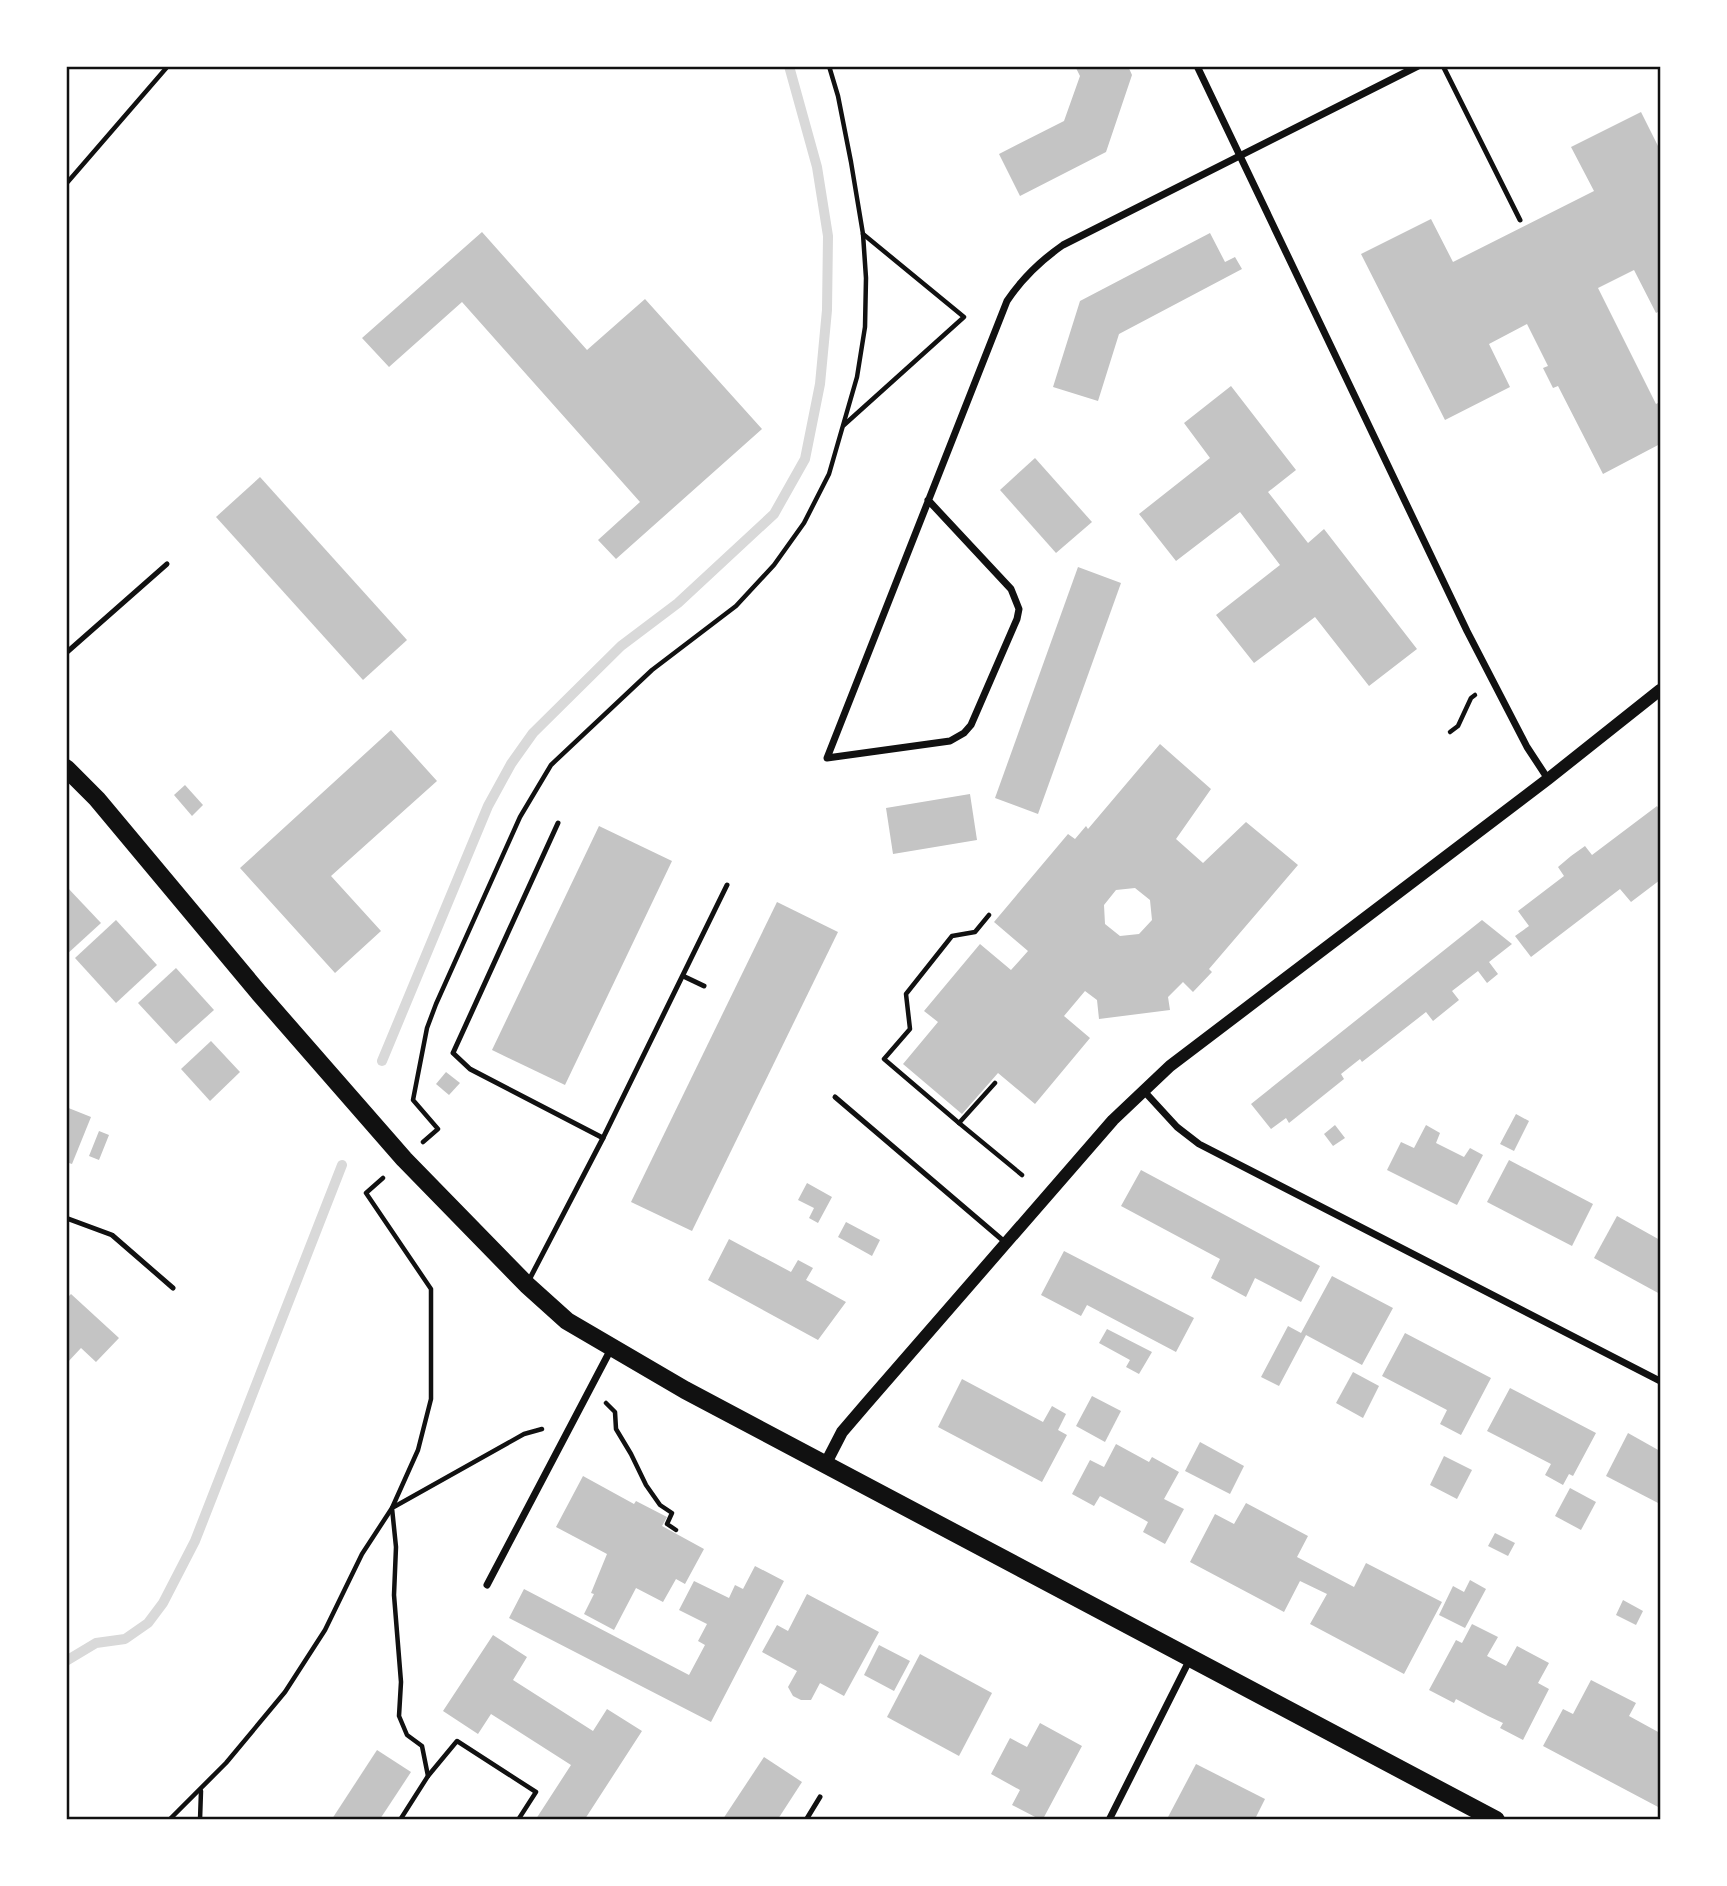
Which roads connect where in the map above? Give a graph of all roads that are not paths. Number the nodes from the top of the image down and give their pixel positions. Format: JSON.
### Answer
{"nodes":[{"id":1,"x":1197,"y":66,"type":"edge"},
{"id":2,"x":1418,"y":66,"type":"edge"},
{"id":3,"x":1443,"y":66,"type":"edge"},
{"id":4,"x":1239,"y":155,"type":"junction"},
{"id":5,"x":1520,"y":220,"type":"dead end"},
{"id":6,"x":929,"y":500,"type":"junction"},
{"id":7,"x":167,"y":564,"type":"dead end"},
{"id":8,"x":66,"y":653,"type":"edge"},
{"id":9,"x":1661,"y":690,"type":"edge"},
{"id":10,"x":66,"y":768,"type":"edge"},
{"id":11,"x":1548,"y":779,"type":"junction"},
{"id":12,"x":558,"y":823,"type":"dead end"},
{"id":13,"x":727,"y":885,"type":"dead end"},
{"id":14,"x":683,"y":976,"type":"junction"},
{"id":15,"x":704,"y":986,"type":"dead end"},
{"id":16,"x":1143,"y":1090,"type":"junction"},
{"id":17,"x":835,"y":1097,"type":"dead end"},
{"id":18,"x":603,"y":1138,"type":"junction"},
{"id":19,"x":66,"y":1218,"type":"edge"},
{"id":20,"x":1006,"y":1243,"type":"junction"},
{"id":21,"x":527,"y":1285,"type":"junction"},
{"id":22,"x":173,"y":1289,"type":"dead end"},
{"id":23,"x":611,"y":1348,"type":"junction"},
{"id":24,"x":1661,"y":1381,"type":"edge"},
{"id":25,"x":825,"y":1465,"type":"junction"},
{"id":26,"x":487,"y":1585,"type":"dead end"},
{"id":27,"x":1190,"y":1660,"type":"junction"},
{"id":28,"x":820,"y":1797,"type":"dead end"},
{"id":29,"x":806,"y":1819,"type":"edge"},
{"id":30,"x":1109,"y":1819,"type":"edge"},
{"id":31,"x":1496,"y":1819,"type":"edge"}],
"edges":[{"from":1,"to":4,"type":"street"},
{"from":2,"to":4,"type":"street"},
{"from":3,"to":5,"type":"lane"},
{"from":4,"to":6,"type":"street"},
{"from":4,"to":11,"type":"street"},
{"from":6,"to":6,"type":"street"},
{"from":7,"to":8,"type":"lane"},
{"from":9,"to":11,"type":"street"},
{"from":10,"to":21,"type":"main road"},
{"from":11,"to":16,"type":"street"},
{"from":12,"to":18,"type":"lane"},
{"from":13,"to":14,"type":"lane"},
{"from":14,"to":15,"type":"lane"},
{"from":14,"to":18,"type":"lane"},
{"from":16,"to":20,"type":"street"},
{"from":16,"to":24,"type":"street"},
{"from":17,"to":20,"type":"lane"},
{"from":18,"to":21,"type":"lane"},
{"from":19,"to":22,"type":"lane"},
{"from":20,"to":25,"type":"street"},
{"from":21,"to":23,"type":"main road"},
{"from":23,"to":25,"type":"main road"},
{"from":23,"to":26,"type":"street"},
{"from":25,"to":27,"type":"main road"},
{"from":27,"to":30,"type":"street"},
{"from":27,"to":31,"type":"main road"},
{"from":28,"to":29,"type":"lane"}]}
